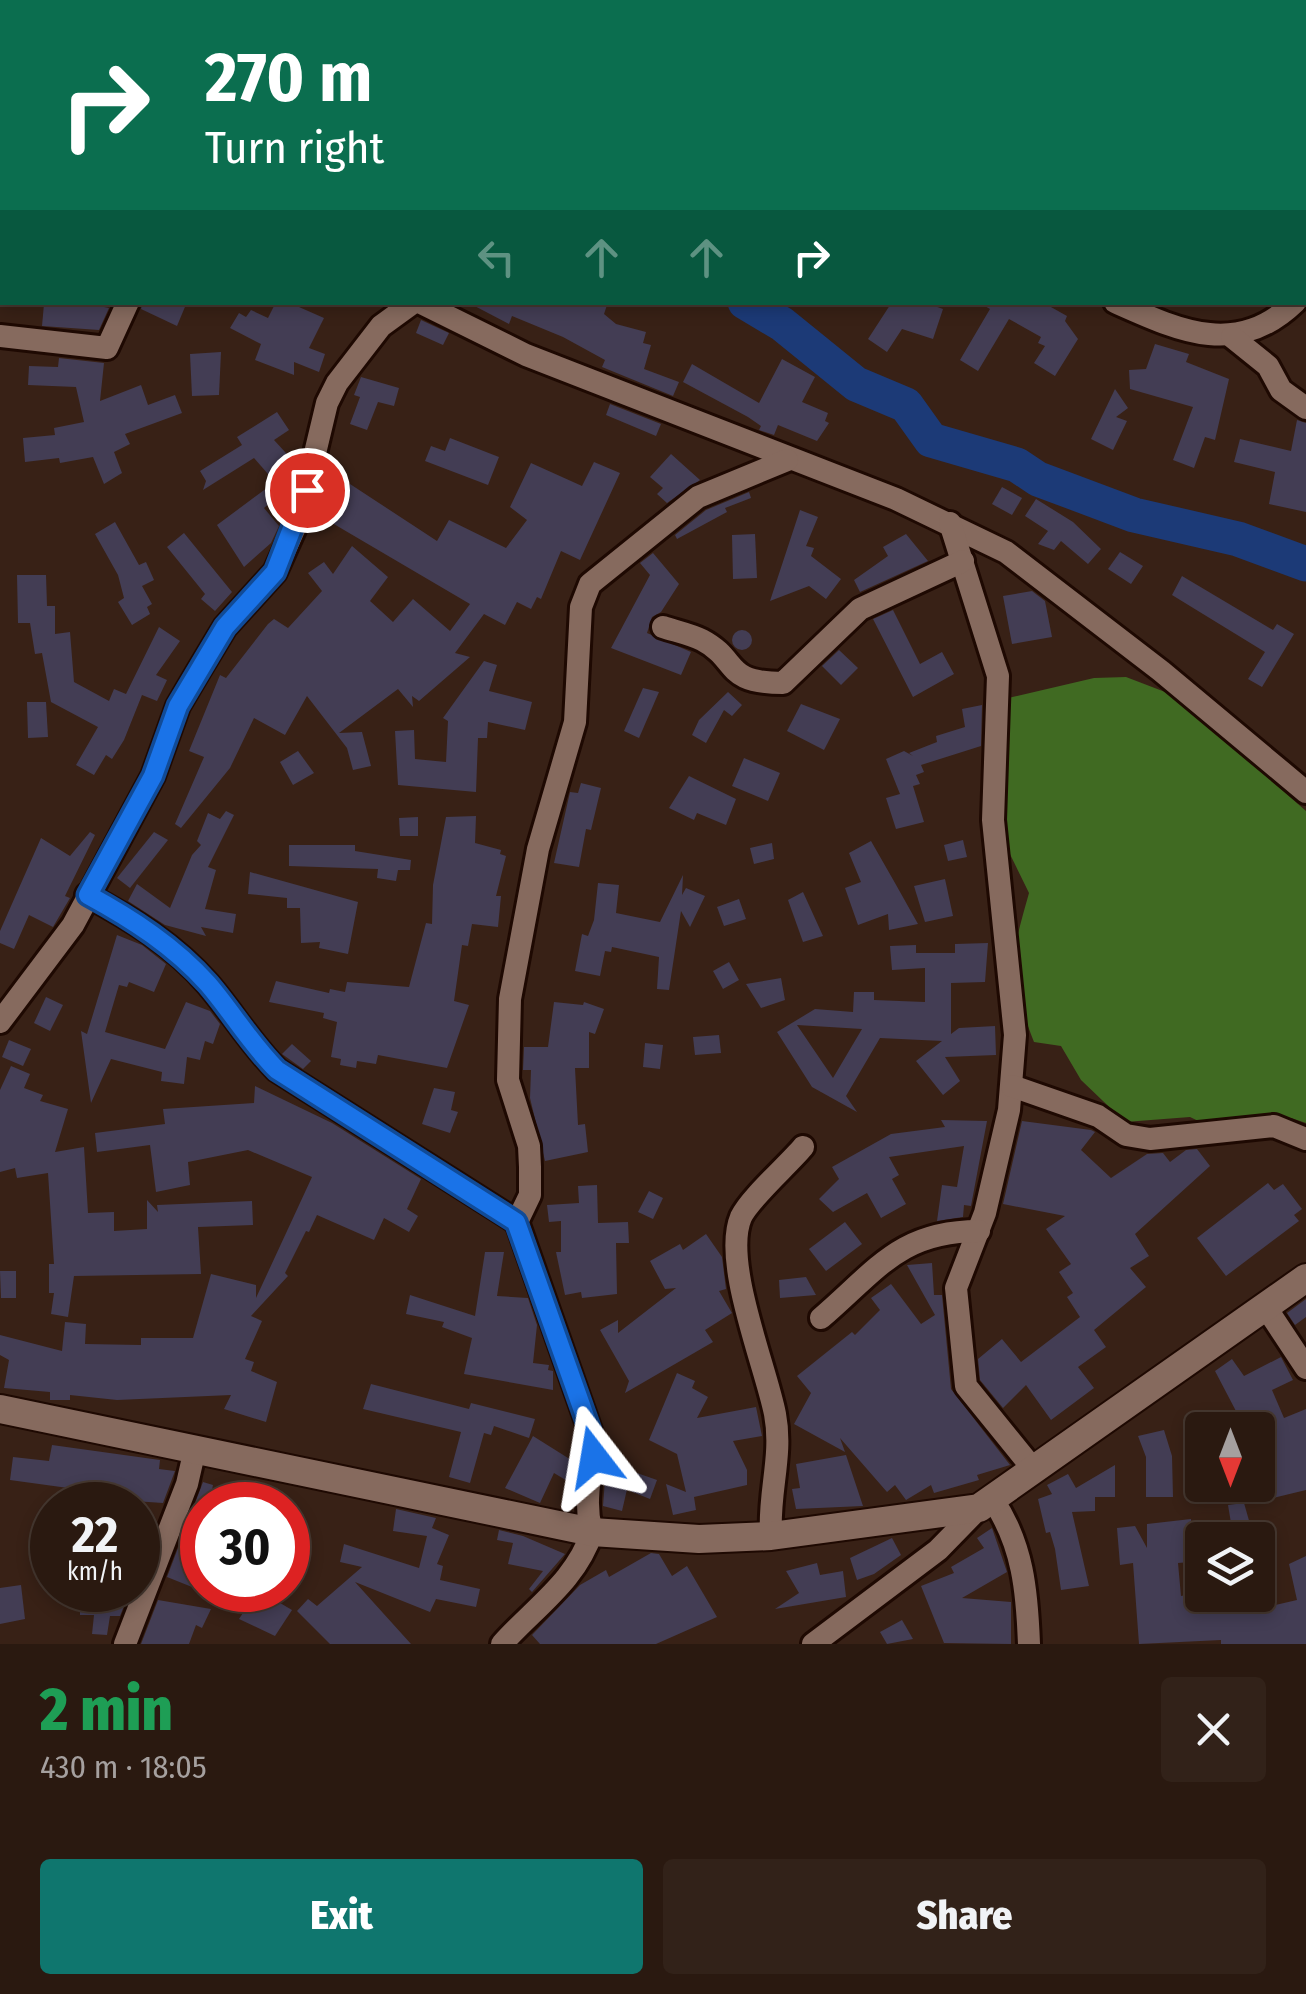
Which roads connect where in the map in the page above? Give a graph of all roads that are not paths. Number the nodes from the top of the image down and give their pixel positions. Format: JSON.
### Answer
{"nodes":[{"id":1,"x":127,"y":305,"type":"edge"},
{"id":2,"x":412,"y":305,"type":"edge"},
{"id":3,"x":422,"y":305,"type":"edge"},
{"id":4,"x":1122,"y":305,"type":"edge"},
{"id":5,"x":1291,"y":305,"type":"edge"},
{"id":6,"x":0,"y":336,"type":"edge"},
{"id":7,"x":1232,"y":337,"type":"junction"},
{"id":8,"x":1306,"y":408,"type":"edge"},
{"id":9,"x":786,"y":460,"type":"junction"},
{"id":10,"x":950,"y":523,"type":"junction"},
{"id":11,"x":963,"y":562,"type":"junction"},
{"id":12,"x":663,"y":627,"type":"dead end"},
{"id":13,"x":1306,"y":792,"type":"edge"},
{"id":14,"x":88,"y":895,"type":"junction"},
{"id":15,"x":0,"y":1022,"type":"edge"},
{"id":16,"x":1012,"y":1086,"type":"junction"},
{"id":17,"x":1306,"y":1139,"type":"edge"},
{"id":18,"x":803,"y":1148,"type":"dead end"},
{"id":19,"x":516,"y":1222,"type":"junction"},
{"id":20,"x":979,"y":1232,"type":"junction"},
{"id":21,"x":1306,"y":1278,"type":"edge"},
{"id":22,"x":1265,"y":1306,"type":"junction"},
{"id":23,"x":822,"y":1318,"type":"dead end"},
{"id":24,"x":1306,"y":1368,"type":"edge"},
{"id":25,"x":0,"y":1409,"type":"edge"},
{"id":26,"x":195,"y":1450,"type":"junction"},
{"id":27,"x":1034,"y":1470,"type":"junction"},
{"id":28,"x":986,"y":1504,"type":"junction"},
{"id":29,"x":592,"y":1532,"type":"junction"},
{"id":30,"x":771,"y":1536,"type":"junction"},
{"id":31,"x":125,"y":1644,"type":"edge"},
{"id":32,"x":502,"y":1644,"type":"edge"},
{"id":33,"x":812,"y":1644,"type":"edge"},
{"id":34,"x":1029,"y":1644,"type":"edge"}],
"edges":[{"from":1,"to":6,"type":"street"},
{"from":2,"to":14,"type":"street"},
{"from":3,"to":9,"type":"street"},
{"from":4,"to":7,"type":"street"},
{"from":5,"to":7,"type":"street"},
{"from":7,"to":8,"type":"street"},
{"from":9,"to":10,"type":"street"},
{"from":9,"to":19,"type":"street"},
{"from":10,"to":11,"type":"street"},
{"from":10,"to":13,"type":"street"},
{"from":11,"to":12,"type":"street"},
{"from":11,"to":16,"type":"street"},
{"from":14,"to":15,"type":"street"},
{"from":14,"to":19,"type":"street"},
{"from":16,"to":17,"type":"street"},
{"from":16,"to":20,"type":"street"},
{"from":18,"to":30,"type":"street"},
{"from":19,"to":29,"type":"street"},
{"from":20,"to":23,"type":"street"},
{"from":20,"to":27,"type":"street"},
{"from":21,"to":22,"type":"street"},
{"from":22,"to":24,"type":"street"},
{"from":22,"to":27,"type":"street"},
{"from":25,"to":26,"type":"street"},
{"from":26,"to":29,"type":"street"},
{"from":26,"to":31,"type":"street"},
{"from":27,"to":28,"type":"street"},
{"from":28,"to":30,"type":"street"},
{"from":28,"to":33,"type":"street"},
{"from":28,"to":34,"type":"street"},
{"from":29,"to":30,"type":"street"},
{"from":29,"to":32,"type":"street"}]}
